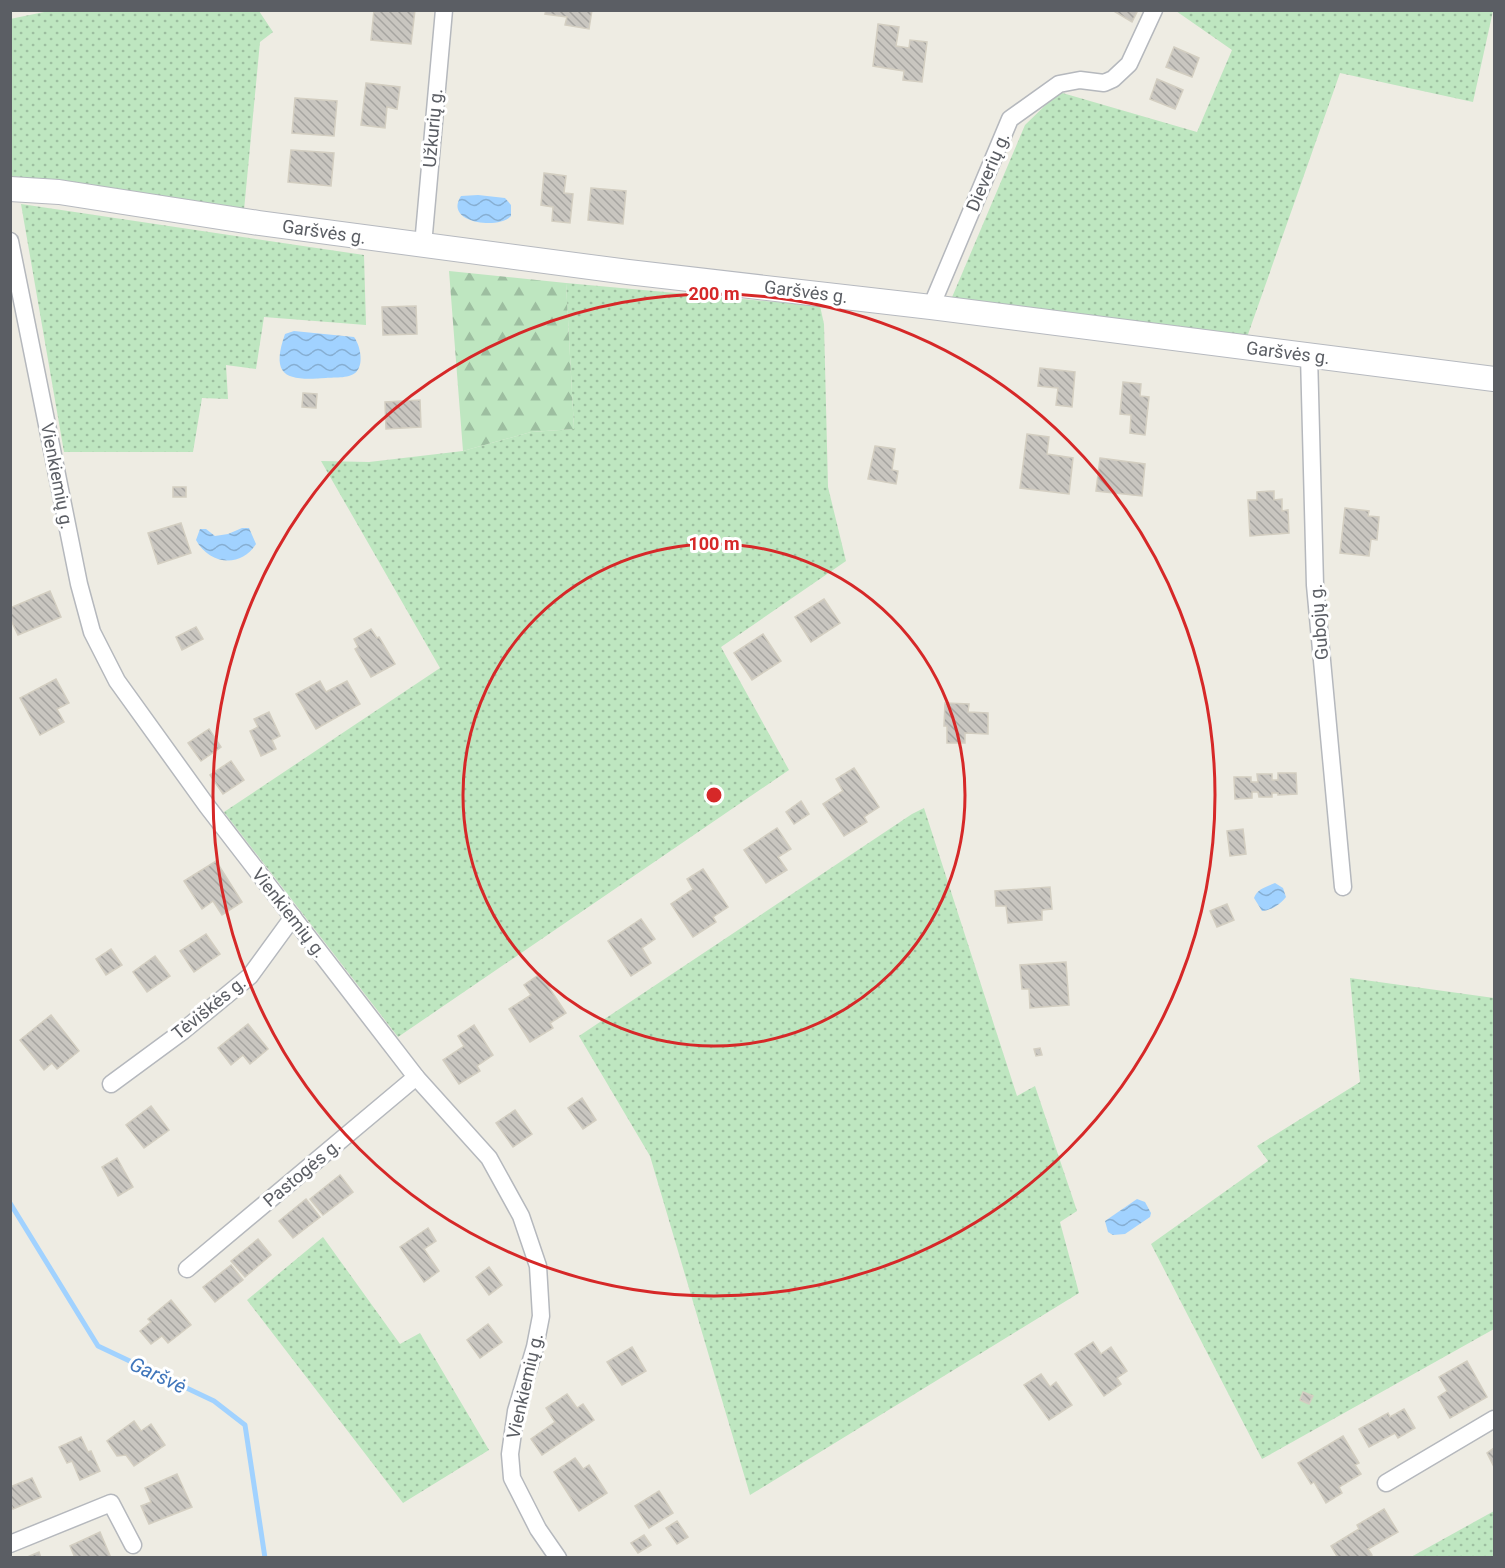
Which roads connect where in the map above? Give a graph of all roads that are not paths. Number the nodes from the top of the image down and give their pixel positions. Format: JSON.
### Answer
{"nodes":[{"id":1,"x":444,"y":10,"type":"edge"},
{"id":2,"x":1154,"y":10,"type":"edge"},
{"id":3,"x":10,"y":189,"type":"edge"},
{"id":4,"x":10,"y":241,"type":"edge"},
{"id":5,"x":423,"y":245,"type":"junction"},
{"id":6,"x":931,"y":307,"type":"junction"},
{"id":7,"x":1309,"y":355,"type":"junction"},
{"id":8,"x":1494,"y":379,"type":"edge"},
{"id":9,"x":1343,"y":887,"type":"dead end"},
{"id":10,"x":293,"y":917,"type":"junction"},
{"id":11,"x":416,"y":1077,"type":"junction"},
{"id":12,"x":111,"y":1084,"type":"dead end"},
{"id":13,"x":187,"y":1269,"type":"dead end"},
{"id":14,"x":1494,"y":1419,"type":"edge"},
{"id":15,"x":1386,"y":1483,"type":"dead end"},
{"id":16,"x":10,"y":1544,"type":"edge"},
{"id":17,"x":133,"y":1545,"type":"dead end"},
{"id":18,"x":558,"y":1557,"type":"edge"}],
"edges":[{"from":1,"to":5,"type":"street","name":"Užkurių g."},
{"from":2,"to":6,"type":"street","name":"Dieverių g."},
{"from":3,"to":5,"type":"main road","name":"Garšvės g."},
{"from":4,"to":10,"type":"street","name":"Vienkiemių g."},
{"from":5,"to":6,"type":"main road","name":"Garšvės g."},
{"from":6,"to":7,"type":"main road","name":"Garšvės g."},
{"from":7,"to":8,"type":"main road","name":"Garšvės g."},
{"from":7,"to":9,"type":"street","name":"Gubojų g."},
{"from":10,"to":11,"type":"street","name":"Vienkiemių g."},
{"from":10,"to":12,"type":"street","name":"Tėviškės g."},
{"from":11,"to":13,"type":"street","name":"Pastogės g."},
{"from":11,"to":18,"type":"street","name":"Vienkiemių g."},
{"from":14,"to":15,"type":"street"},
{"from":16,"to":17,"type":"street"}]}
